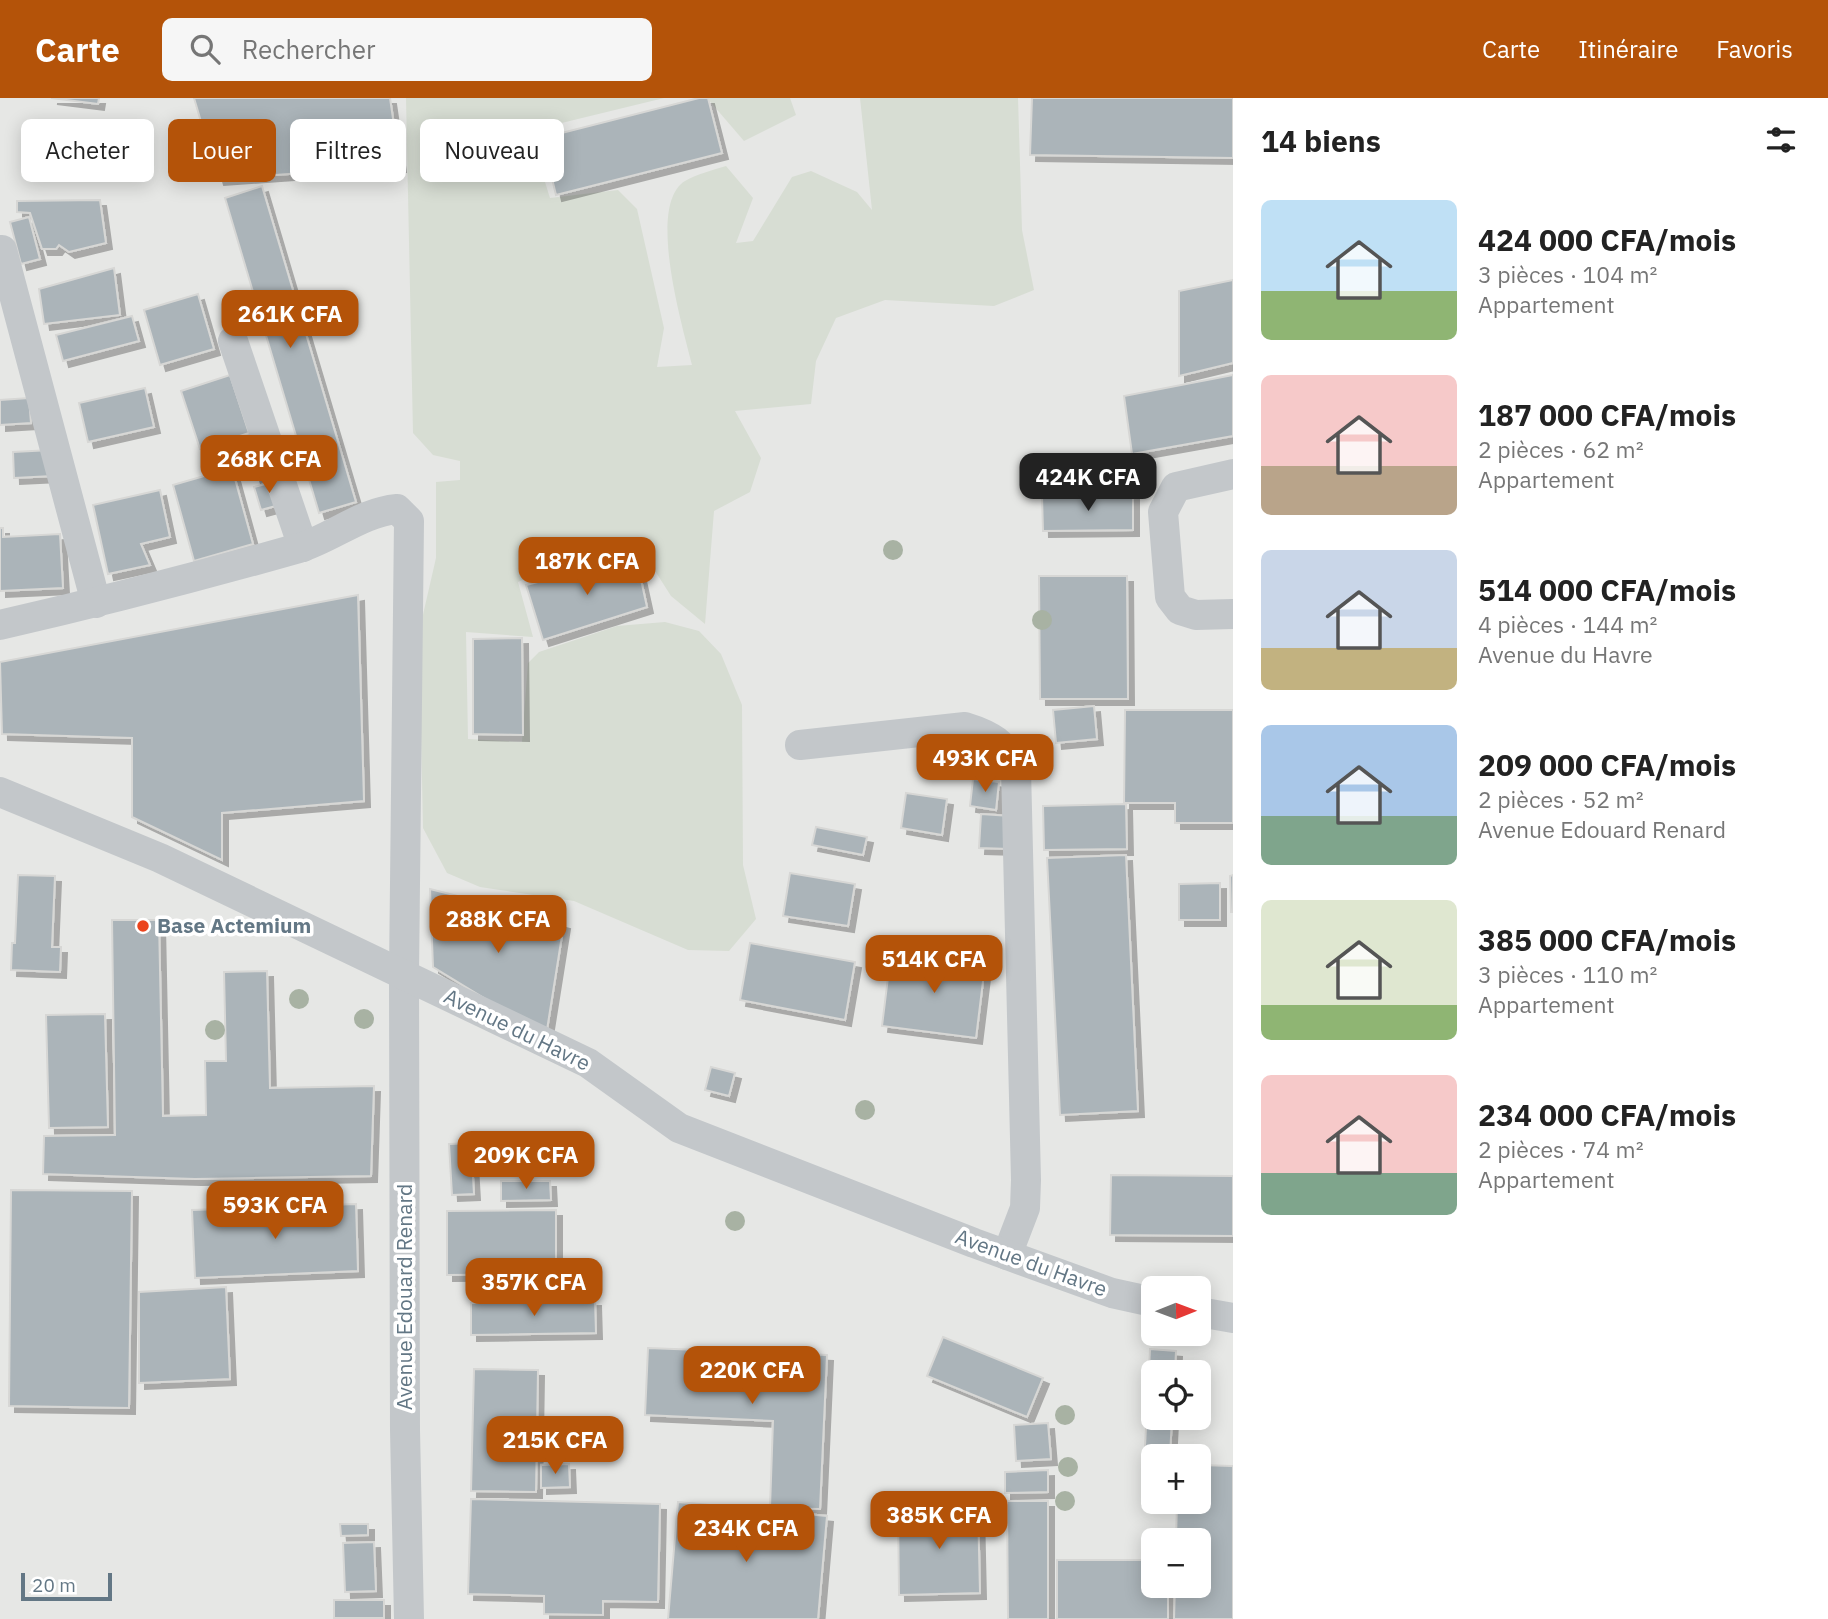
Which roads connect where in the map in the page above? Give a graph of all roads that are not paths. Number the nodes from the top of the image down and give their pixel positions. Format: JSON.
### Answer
{"nodes":[{"id":1,"x":2,"y":250,"type":"dead end"},
{"id":2,"x":233,"y":341,"type":"dead end"},
{"id":3,"x":1233,"y":474,"type":"edge"},
{"id":4,"x":303,"y":547,"type":"junction"},
{"id":5,"x":96,"y":603,"type":"junction"},
{"id":6,"x":1233,"y":614,"type":"edge"},
{"id":7,"x":0,"y":625,"type":"edge"},
{"id":8,"x":800,"y":745,"type":"dead end"},
{"id":9,"x":0,"y":792,"type":"edge"},
{"id":10,"x":404,"y":974,"type":"junction"},
{"id":11,"x":1007,"y":1255,"type":"junction"},
{"id":12,"x":1141,"y":1299,"type":"edge"},
{"id":13,"x":1211,"y":1314,"type":"edge"},
{"id":14,"x":1233,"y":1318,"type":"edge"},
{"id":15,"x":409,"y":1619,"type":"edge"}],
"edges":[{"from":1,"to":5,"type":"street"},
{"from":2,"to":4,"type":"street"},
{"from":3,"to":6,"type":"street"},
{"from":4,"to":5,"type":"street","name":"Avenue Edouard Renard"},
{"from":4,"to":10,"type":"street","name":"Avenue Edouard Renard"},
{"from":5,"to":7,"type":"street","name":"Avenue Edouard Renard"},
{"from":8,"to":11,"type":"street"},
{"from":9,"to":10,"type":"street","name":"Avenue du Havre"},
{"from":10,"to":11,"type":"street","name":"Avenue du Havre"},
{"from":10,"to":15,"type":"street","name":"Avenue Edouard Renard"},
{"from":11,"to":12,"type":"street","name":"Avenue du Havre"},
{"from":13,"to":14,"type":"street"}]}
